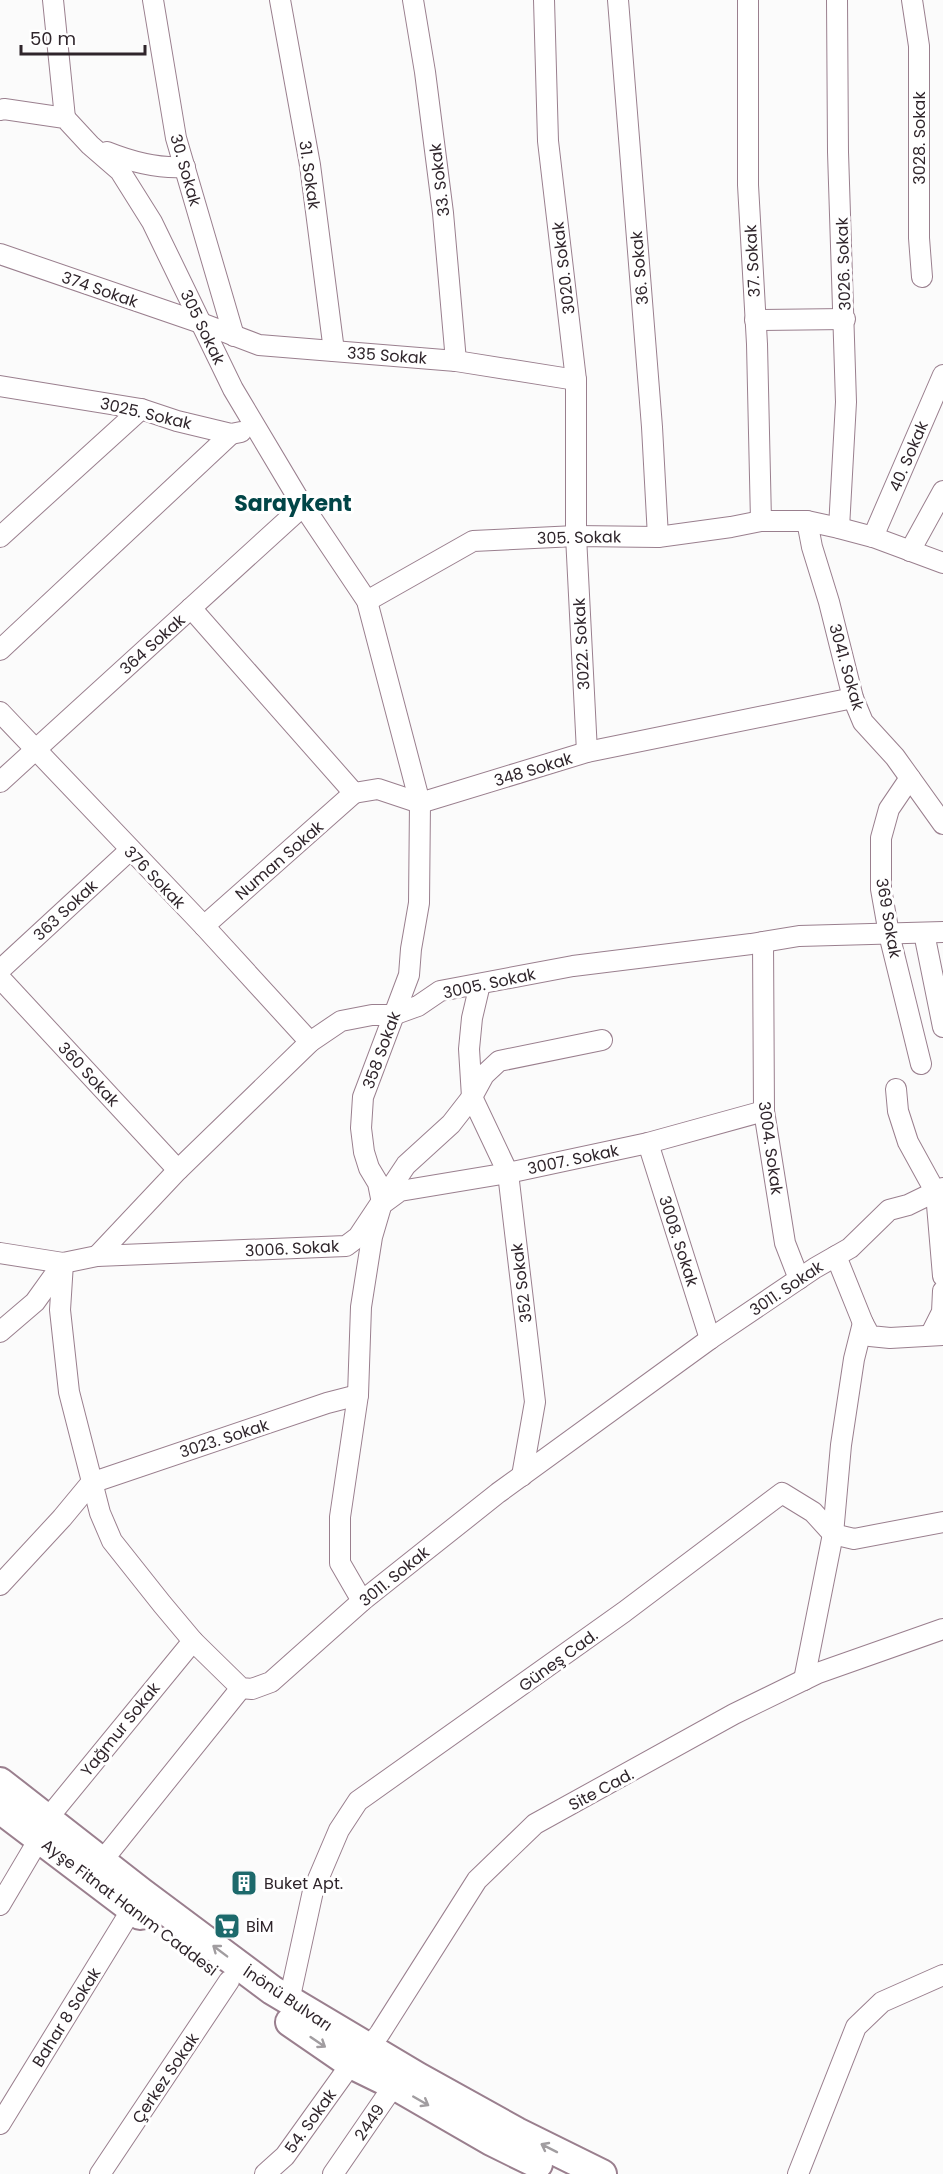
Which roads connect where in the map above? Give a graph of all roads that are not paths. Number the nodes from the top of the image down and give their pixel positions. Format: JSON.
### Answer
{"nodes":[{"id":1,"x":53,"y":0,"type":"edge"},
{"id":2,"x":153,"y":0,"type":"edge"},
{"id":3,"x":280,"y":0,"type":"edge"},
{"id":4,"x":412,"y":0,"type":"edge"},
{"id":5,"x":544,"y":0,"type":"edge"},
{"id":6,"x":618,"y":0,"type":"edge"},
{"id":7,"x":748,"y":0,"type":"edge"},
{"id":8,"x":837,"y":0,"type":"edge"},
{"id":9,"x":912,"y":0,"type":"edge"},
{"id":10,"x":0,"y":110,"type":"edge"},
{"id":11,"x":66,"y":118,"type":"junction"},
{"id":12,"x":90,"y":145,"type":"junction"},
{"id":13,"x":185,"y":167,"type":"junction"},
{"id":14,"x":0,"y":255,"type":"edge"},
{"id":15,"x":922,"y":277,"type":"dead end"},
{"id":16,"x":845,"y":319,"type":"junction"},
{"id":17,"x":755,"y":320,"type":"junction"},
{"id":18,"x":201,"y":323,"type":"junction"},
{"id":19,"x":234,"y":336,"type":"junction"},
{"id":20,"x":334,"y":351,"type":"junction"},
{"id":21,"x":456,"y":361,"type":"junction"},
{"id":22,"x":943,"y":375,"type":"edge"},
{"id":23,"x":576,"y":380,"type":"junction"},
{"id":24,"x":0,"y":386,"type":"edge"},
{"id":25,"x":141,"y":409,"type":"junction"},
{"id":26,"x":256,"y":428,"type":"junction"},
{"id":27,"x":231,"y":434,"type":"junction"},
{"id":28,"x":943,"y":491,"type":"edge"},
{"id":29,"x":303,"y":506,"type":"junction"},
{"id":30,"x":761,"y":521,"type":"junction"},
{"id":31,"x":807,"y":521,"type":"junction"},
{"id":32,"x":838,"y":528,"type":"junction"},
{"id":33,"x":576,"y":536,"type":"junction"},
{"id":34,"x":0,"y":537,"type":"edge"},
{"id":35,"x":658,"y":537,"type":"junction"},
{"id":36,"x":873,"y":537,"type":"junction"},
{"id":37,"x":910,"y":551,"type":"junction"},
{"id":38,"x":943,"y":563,"type":"edge"},
{"id":39,"x":367,"y":601,"type":"junction"},
{"id":40,"x":191,"y":608,"type":"junction"},
{"id":41,"x":0,"y":650,"type":"edge"},
{"id":42,"x":853,"y":698,"type":"junction"},
{"id":43,"x":0,"y":712,"type":"edge"},
{"id":44,"x":36,"y":750,"type":"junction"},
{"id":45,"x":587,"y":752,"type":"junction"},
{"id":46,"x":910,"y":778,"type":"junction"},
{"id":47,"x":0,"y":782,"type":"edge"},
{"id":48,"x":354,"y":793,"type":"junction"},
{"id":49,"x":420,"y":803,"type":"junction"},
{"id":50,"x":943,"y":824,"type":"edge"},
{"id":51,"x":130,"y":850,"type":"junction"},
{"id":52,"x":204,"y":926,"type":"junction"},
{"id":53,"x":933,"y":933,"type":"edge"},
{"id":54,"x":889,"y":934,"type":"junction"},
{"id":55,"x":763,"y":942,"type":"junction"},
{"id":56,"x":0,"y":970,"type":"edge"},
{"id":57,"x":0,"y":978,"type":"edge"},
{"id":58,"x":480,"y":984,"type":"junction"},
{"id":59,"x":393,"y":1015,"type":"junction"},
{"id":60,"x":943,"y":1028,"type":"edge"},
{"id":61,"x":602,"y":1040,"type":"dead end"},
{"id":62,"x":310,"y":1042,"type":"junction"},
{"id":63,"x":921,"y":1064,"type":"dead end"},
{"id":64,"x":896,"y":1089,"type":"dead end"},
{"id":65,"x":472,"y":1097,"type":"junction"},
{"id":66,"x":764,"y":1111,"type":"junction"},
{"id":67,"x":648,"y":1143,"type":"junction"},
{"id":68,"x":178,"y":1170,"type":"junction"},
{"id":69,"x":508,"y":1173,"type":"junction"},
{"id":70,"x":939,"y":1191,"type":"edge"},
{"id":71,"x":382,"y":1203,"type":"junction"},
{"id":72,"x":0,"y":1253,"type":"edge"},
{"id":73,"x":97,"y":1256,"type":"junction"},
{"id":74,"x":836,"y":1256,"type":"junction"},
{"id":75,"x":63,"y":1263,"type":"junction"},
{"id":76,"x":943,"y":1276,"type":"edge"},
{"id":77,"x":799,"y":1279,"type":"junction"},
{"id":78,"x":943,"y":1291,"type":"edge"},
{"id":79,"x":863,"y":1323,"type":"junction"},
{"id":80,"x":0,"y":1332,"type":"edge"},
{"id":81,"x":937,"y":1334,"type":"edge"},
{"id":82,"x":710,"y":1339,"type":"junction"},
{"id":83,"x":358,"y":1395,"type":"junction"},
{"id":84,"x":522,"y":1476,"type":"junction"},
{"id":85,"x":91,"y":1483,"type":"junction"},
{"id":86,"x":943,"y":1522,"type":"edge"},
{"id":87,"x":833,"y":1534,"type":"junction"},
{"id":88,"x":0,"y":1585,"type":"edge"},
{"id":89,"x":362,"y":1601,"type":"junction"},
{"id":90,"x":943,"y":1629,"type":"edge"},
{"id":91,"x":193,"y":1641,"type":"junction"},
{"id":92,"x":804,"y":1680,"type":"junction"},
{"id":93,"x":241,"y":1688,"type":"junction"},
{"id":94,"x":0,"y":1782,"type":"edge"},
{"id":95,"x":0,"y":1809,"type":"edge"},
{"id":96,"x":43,"y":1828,"type":"junction"},
{"id":97,"x":102,"y":1861,"type":"junction"},
{"id":98,"x":0,"y":1905,"type":"edge"},
{"id":99,"x":132,"y":1909,"type":"junction"},
{"id":100,"x":943,"y":1975,"type":"edge"},
{"id":101,"x":230,"y":1981,"type":"junction"},
{"id":102,"x":289,"y":2001,"type":"junction"},
{"id":103,"x":359,"y":2056,"type":"junction"},
{"id":104,"x":399,"y":2078,"type":"junction"},
{"id":105,"x":0,"y":2124,"type":"edge"},
{"id":106,"x":100,"y":2174,"type":"edge"},
{"id":107,"x":265,"y":2174,"type":"edge"},
{"id":108,"x":333,"y":2174,"type":"edge"},
{"id":109,"x":559,"y":2174,"type":"edge"},
{"id":110,"x":602,"y":2174,"type":"edge"},
{"id":111,"x":798,"y":2174,"type":"edge"}],
"edges":[{"from":1,"to":11,"type":"street"},
{"from":2,"to":13,"type":"street","name":"30. Sokak"},
{"from":3,"to":20,"type":"street","name":"31. Sokak"},
{"from":4,"to":21,"type":"street","name":"33. Sokak"},
{"from":5,"to":23,"type":"street","name":"3020. Sokak"},
{"from":6,"to":35,"type":"street","name":"36. Sokak"},
{"from":7,"to":17,"type":"street","name":"37. Sokak"},
{"from":8,"to":16,"type":"street","name":"3026. Sokak"},
{"from":9,"to":15,"type":"street","name":"3028. Sokak"},
{"from":10,"to":11,"type":"street"},
{"from":11,"to":12,"type":"street","name":"305 Sokak"},
{"from":12,"to":13,"type":"street"},
{"from":12,"to":18,"type":"street","name":"305 Sokak"},
{"from":13,"to":19,"type":"street","name":"30. Sokak"},
{"from":14,"to":18,"type":"street","name":"374 Sokak"},
{"from":16,"to":17,"type":"street"},
{"from":16,"to":32,"type":"street","name":"3026. Sokak"},
{"from":17,"to":30,"type":"street","name":"37. Sokak"},
{"from":18,"to":19,"type":"street","name":"335 Sokak"},
{"from":18,"to":26,"type":"street","name":"305 Sokak"},
{"from":19,"to":20,"type":"street","name":"335 Sokak"},
{"from":20,"to":21,"type":"street","name":"335 Sokak"},
{"from":21,"to":23,"type":"street","name":"335 Sokak"},
{"from":22,"to":36,"type":"street","name":"40. Sokak"},
{"from":23,"to":33,"type":"street","name":"3020. Sokak"},
{"from":24,"to":25,"type":"street","name":"3025. Sokak"},
{"from":25,"to":27,"type":"street","name":"3025. Sokak"},
{"from":25,"to":34,"type":"street"},
{"from":26,"to":27,"type":"street","name":"3025. Sokak"},
{"from":26,"to":29,"type":"street","name":"305 Sokak"},
{"from":27,"to":41,"type":"street"},
{"from":28,"to":37,"type":"street"},
{"from":29,"to":39,"type":"street","name":"305 Sokak"},
{"from":29,"to":40,"type":"street","name":"364 Sokak"},
{"from":30,"to":31,"type":"street","name":"305. Sokak"},
{"from":30,"to":35,"type":"street","name":"305. Sokak"},
{"from":31,"to":32,"type":"street","name":"305. Sokak"},
{"from":31,"to":42,"type":"street","name":"3041. Sokak"},
{"from":32,"to":36,"type":"street","name":"305. Sokak"},
{"from":33,"to":35,"type":"street","name":"305. Sokak"},
{"from":33,"to":39,"type":"street","name":"305. Sokak"},
{"from":33,"to":45,"type":"street","name":"3022. Sokak"},
{"from":36,"to":37,"type":"street","name":"305. Sokak"},
{"from":37,"to":38,"type":"street","name":"305. Sokak"},
{"from":39,"to":49,"type":"street"},
{"from":40,"to":44,"type":"street","name":"364 Sokak"},
{"from":40,"to":48,"type":"street"},
{"from":42,"to":45,"type":"street","name":"348 Sokak"},
{"from":42,"to":46,"type":"street","name":"3041. Sokak"},
{"from":43,"to":44,"type":"street","name":"376 Sokak"},
{"from":44,"to":47,"type":"street","name":"364 Sokak"},
{"from":44,"to":51,"type":"street","name":"376 Sokak"},
{"from":45,"to":49,"type":"street","name":"348 Sokak"},
{"from":46,"to":50,"type":"street","name":"3041. Sokak"},
{"from":46,"to":54,"type":"street","name":"369 Sokak"},
{"from":48,"to":49,"type":"street"},
{"from":48,"to":52,"type":"street","name":"Numan Sokak"},
{"from":49,"to":59,"type":"street","name":"358 Sokak"},
{"from":51,"to":52,"type":"street","name":"376 Sokak"},
{"from":51,"to":56,"type":"street","name":"363 Sokak"},
{"from":52,"to":62,"type":"street","name":"376 Sokak"},
{"from":53,"to":54,"type":"street","name":"3005. Sokak"},
{"from":53,"to":60,"type":"street"},
{"from":54,"to":55,"type":"street","name":"3005. Sokak"},
{"from":54,"to":63,"type":"street","name":"369 Sokak"},
{"from":55,"to":58,"type":"street","name":"3005. Sokak"},
{"from":55,"to":66,"type":"street","name":"3004. Sokak"},
{"from":57,"to":68,"type":"street","name":"360 Sokak"},
{"from":58,"to":59,"type":"street","name":"3005. Sokak"},
{"from":58,"to":65,"type":"street"},
{"from":59,"to":62,"type":"street","name":"3005. Sokak"},
{"from":59,"to":71,"type":"street","name":"358 Sokak"},
{"from":61,"to":65,"type":"street","name":"3006. Sokak"},
{"from":62,"to":68,"type":"street","name":"3005. Sokak"},
{"from":64,"to":70,"type":"street"},
{"from":65,"to":69,"type":"street","name":"352 Sokak"},
{"from":65,"to":71,"type":"street","name":"3006. Sokak"},
{"from":66,"to":67,"type":"street","name":"3007. Sokak"},
{"from":66,"to":77,"type":"street","name":"3004. Sokak"},
{"from":67,"to":69,"type":"street","name":"3007. Sokak"},
{"from":67,"to":82,"type":"street","name":"3008. Sokak"},
{"from":68,"to":73,"type":"street","name":"3005. Sokak"},
{"from":69,"to":71,"type":"street","name":"3007. Sokak"},
{"from":69,"to":84,"type":"street","name":"352 Sokak"},
{"from":70,"to":74,"type":"street","name":"3011. Sokak"},
{"from":70,"to":76,"type":"street"},
{"from":71,"to":73,"type":"street","name":"3006. Sokak"},
{"from":71,"to":83,"type":"street"},
{"from":72,"to":75,"type":"street","name":"3006. Sokak"},
{"from":73,"to":75,"type":"street","name":"3006. Sokak"},
{"from":74,"to":77,"type":"street","name":"3011. Sokak"},
{"from":74,"to":79,"type":"street"},
{"from":75,"to":80,"type":"street"},
{"from":75,"to":85,"type":"street"},
{"from":77,"to":82,"type":"street","name":"3011. Sokak"},
{"from":78,"to":81,"type":"street"},
{"from":79,"to":81,"type":"street"},
{"from":79,"to":87,"type":"street"},
{"from":82,"to":84,"type":"street","name":"3011. Sokak"},
{"from":83,"to":85,"type":"street","name":"3023. Sokak"},
{"from":83,"to":89,"type":"street"},
{"from":84,"to":89,"type":"street","name":"3011. Sokak"},
{"from":85,"to":88,"type":"street"},
{"from":85,"to":91,"type":"street"},
{"from":86,"to":87,"type":"street"},
{"from":87,"to":92,"type":"street"},
{"from":87,"to":102,"type":"street","name":"Güneş Cad."},
{"from":89,"to":93,"type":"street","name":"3011. Sokak"},
{"from":90,"to":92,"type":"street","name":"Site Cad."},
{"from":91,"to":93,"type":"street"},
{"from":91,"to":96,"type":"street","name":"Yağmur Sokak"},
{"from":92,"to":103,"type":"street","name":"Site Cad."},
{"from":93,"to":97,"type":"street"},
{"from":94,"to":96,"type":"main road","name":"İnönü Bulvarı"},
{"from":95,"to":96,"type":"main road","name":"Ayşe Fitnat Hanım Caddesi"},
{"from":96,"to":97,"type":"main road","name":"İnönü Bulvarı"},
{"from":96,"to":98,"type":"street","name":"Yağmur Sokak"},
{"from":96,"to":99,"type":"main road","name":"Ayşe Fitnat Hanım Caddesi"},
{"from":102,"to":97,"type":"main road","name":"İnönü Bulvarı","one_way":true},
{"from":99,"to":101,"type":"main road","name":"Ayşe Fitnat Hanım Caddesi"},
{"from":99,"to":105,"type":"street","name":"Bahar 8 Sokak"},
{"from":100,"to":111,"type":"street"},
{"from":101,"to":103,"type":"main road","name":"Ayşe Fitnat Hanım Caddesi","one_way":true},
{"from":101,"to":106,"type":"street","name":"Çerkez Sokak"},
{"from":102,"to":103,"type":"main road","name":"İnönü Bulvarı"},
{"from":103,"to":104,"type":"main road","name":"İnönü Bulvarı"},
{"from":103,"to":107,"type":"street","name":"54. Sokak"},
{"from":104,"to":108,"type":"street","name":"2449"},
{"from":104,"to":109,"type":"main road","name":"İnönü Bulvarı","one_way":true},
{"from":110,"to":104,"type":"main road","name":"İnönü Bulvarı","one_way":true}]}
